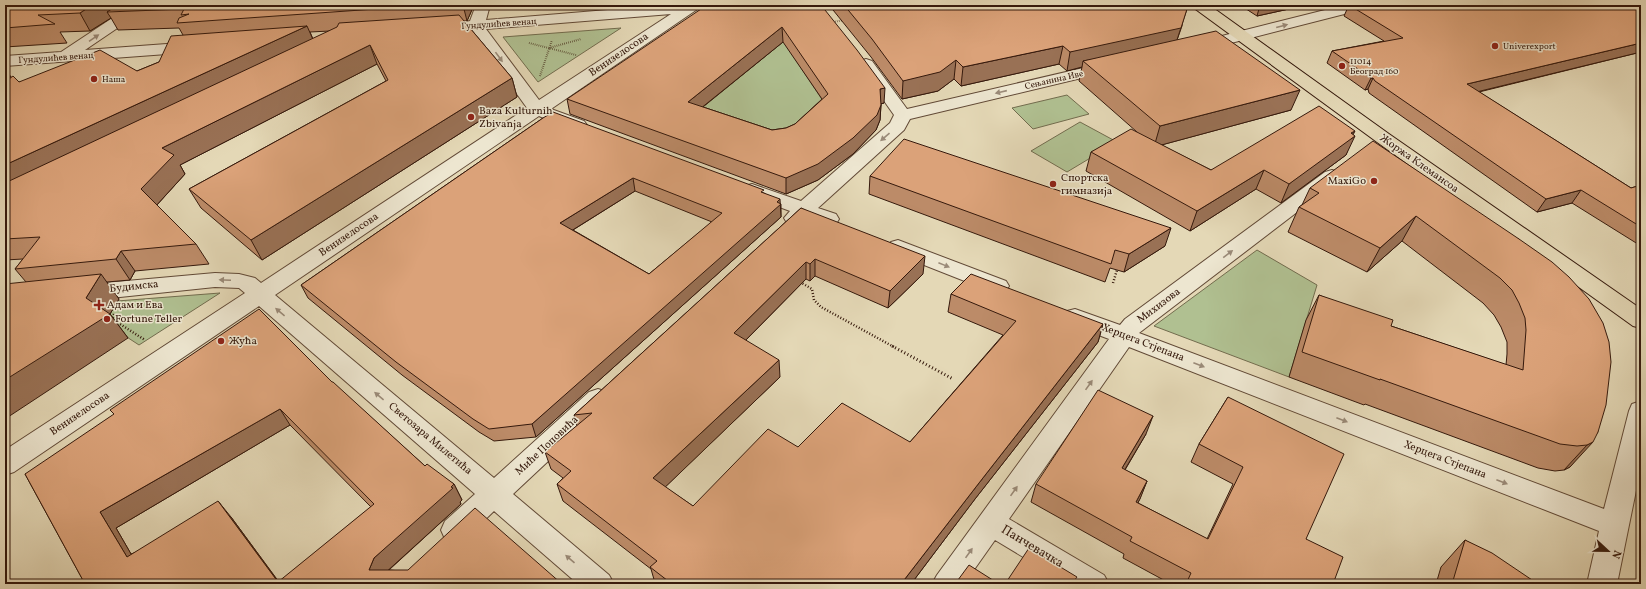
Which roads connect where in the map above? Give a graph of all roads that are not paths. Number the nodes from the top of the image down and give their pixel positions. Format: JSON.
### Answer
{"nodes":[{"id":1,"x":142,"y":5,"type":"edge"},
{"id":2,"x":483,"y":5,"type":"edge"},
{"id":3,"x":1199,"y":5,"type":"edge"},
{"id":4,"x":1363,"y":5,"type":"edge"},
{"id":5,"x":696,"y":6,"type":"edge"},
{"id":6,"x":840,"y":21,"type":"dead end"},
{"id":7,"x":476,"y":26,"type":"junction"},
{"id":8,"x":449,"y":28,"type":"edge"},
{"id":9,"x":1244,"y":36,"type":"junction"},
{"id":10,"x":210,"y":46,"type":"edge"},
{"id":11,"x":1184,"y":50,"type":"edge"},
{"id":12,"x":64,"y":58,"type":"junction"},
{"id":13,"x":5,"y":61,"type":"edge"},
{"id":14,"x":1121,"y":64,"type":"edge"},
{"id":15,"x":41,"y":74,"type":"edge"},
{"id":16,"x":538,"y":110,"type":"junction"},
{"id":17,"x":903,"y":115,"type":"junction"},
{"id":18,"x":596,"y":132,"type":"edge"},
{"id":19,"x":1383,"y":138,"type":"junction"},
{"id":20,"x":1365,"y":152,"type":"edge"},
{"id":21,"x":1346,"y":166,"type":"edge"},
{"id":22,"x":737,"y":184,"type":"edge"},
{"id":23,"x":803,"y":209,"type":"junction"},
{"id":24,"x":847,"y":227,"type":"edge"},
{"id":25,"x":780,"y":231,"type":"edge"},
{"id":26,"x":877,"y":238,"type":"edge"},
{"id":27,"x":260,"y":294,"type":"junction"},
{"id":28,"x":1016,"y":294,"type":"edge"},
{"id":29,"x":60,"y":295,"type":"edge"},
{"id":30,"x":1061,"y":311,"type":"edge"},
{"id":31,"x":1641,"y":320,"type":"edge"},
{"id":32,"x":1124,"y":336,"type":"junction"},
{"id":33,"x":611,"y":387,"type":"edge"},
{"id":34,"x":1641,"y":412,"type":"edge"},
{"id":35,"x":5,"y":464,"type":"edge"},
{"id":36,"x":494,"y":494,"type":"junction"},
{"id":37,"x":991,"y":523,"type":"junction"},
{"id":38,"x":1614,"y":525,"type":"junction"},
{"id":39,"x":436,"y":547,"type":"edge"},
{"id":40,"x":599,"y":584,"type":"edge"},
{"id":41,"x":947,"y":584,"type":"edge"},
{"id":42,"x":1094,"y":584,"type":"edge"},
{"id":43,"x":1602,"y":584,"type":"edge"}],
"edges":[{"from":12,"to":1,"type":"street","one_way":true},
{"from":2,"to":7,"type":"street"},
{"from":3,"to":9,"type":"main road","name":"Жоржа Клемансоа"},
{"from":9,"to":4,"type":"street","one_way":true},
{"from":5,"to":7,"type":"street","name":"Гундулићев венац"},
{"from":5,"to":16,"type":"street","name":"Венизелосова"},
{"from":6,"to":17,"type":"street"},
{"from":7,"to":8,"type":"street","name":"Гундулићев венац"},
{"from":7,"to":16,"type":"street","one_way":true},
{"from":9,"to":11,"type":"street"},
{"from":9,"to":19,"type":"main road","name":"Жоржа Клемансоа"},
{"from":10,"to":12,"type":"street","name":"Гундулићев венац"},
{"from":12,"to":13,"type":"street","name":"Гундулићев венац"},
{"from":12,"to":15,"type":"street"},
{"from":14,"to":17,"type":"street","name":"Сењанина Иве","one_way":true},
{"from":16,"to":18,"type":"street"},
{"from":16,"to":27,"type":"street","name":"Венизелосова"},
{"from":17,"to":23,"type":"street","one_way":true},
{"from":19,"to":20,"type":"street"},
{"from":19,"to":31,"type":"main road","name":"Жоржа Клемансоа"},
{"from":32,"to":21,"type":"street","name":"Михизова","one_way":true},
{"from":22,"to":23,"type":"street"},
{"from":23,"to":24,"type":"street"},
{"from":23,"to":25,"type":"street"},
{"from":26,"to":28,"type":"street","one_way":true},
{"from":27,"to":29,"type":"street","name":"Будимска","one_way":true},
{"from":27,"to":35,"type":"street","name":"Венизелосова"},
{"from":36,"to":27,"type":"street","name":"Светозара Милетића","one_way":true},
{"from":30,"to":32,"type":"street","name":"Херцега Стјепана"},
{"from":37,"to":32,"type":"street","name":"Михизова","one_way":true},
{"from":32,"to":38,"type":"street","name":"Херцега Стјепана","one_way":true},
{"from":33,"to":36,"type":"street","name":"Миће Поповића"},
{"from":34,"to":38,"type":"street"},
{"from":36,"to":39,"type":"street","name":"Миће Поповића"},
{"from":40,"to":36,"type":"street","name":"Светозара Милетића","one_way":true},
{"from":41,"to":37,"type":"street","name":"Михизова","one_way":true},
{"from":37,"to":42,"type":"street","name":"Панчевачка"},
{"from":38,"to":43,"type":"street"}]}
